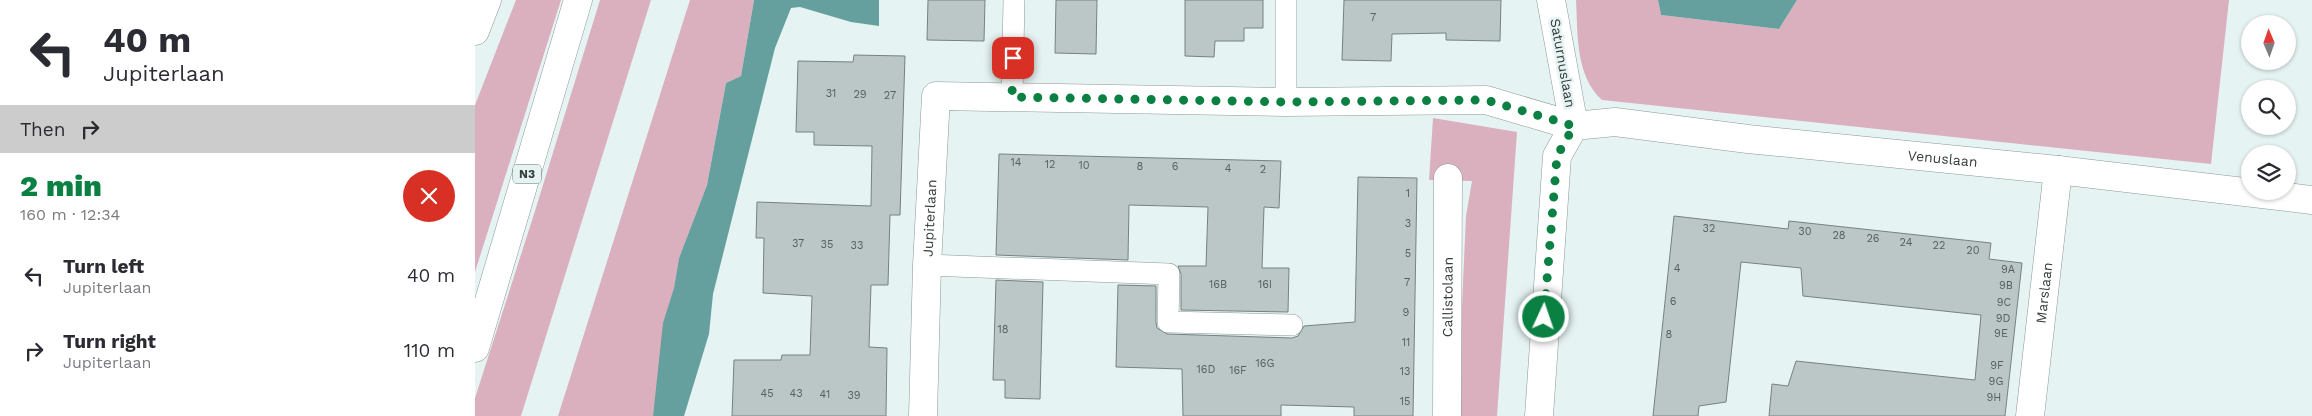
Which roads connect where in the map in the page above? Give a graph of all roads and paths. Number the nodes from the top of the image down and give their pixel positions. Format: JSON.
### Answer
{"nodes":[{"id":1,"x":487,"y":0,"type":"edge"},
{"id":2,"x":578,"y":0,"type":"edge"},
{"id":3,"x":1015,"y":0,"type":"edge"},
{"id":4,"x":1285,"y":0,"type":"edge"},
{"id":5,"x":1551,"y":0,"type":"edge"},
{"id":6,"x":475,"y":31,"type":"edge"},
{"id":7,"x":1012,"y":97,"type":"junction"},
{"id":8,"x":1286,"y":102,"type":"junction"},
{"id":9,"x":1574,"y":126,"type":"junction"},
{"id":10,"x":2058,"y":170,"type":"junction"},
{"id":11,"x":1448,"y":178,"type":"dead end"},
{"id":12,"x":2312,"y":200,"type":"edge"},
{"id":13,"x":927,"y":265,"type":"junction"},
{"id":14,"x":1292,"y":325,"type":"dead end"},
{"id":15,"x":475,"y":348,"type":"edge"},
{"id":16,"x":923,"y":416,"type":"edge"},
{"id":17,"x":1447,"y":416,"type":"edge"},
{"id":18,"x":1539,"y":416,"type":"edge"},
{"id":19,"x":2030,"y":416,"type":"edge"}],
"edges":[{"from":1,"to":6,"type":"main road"},
{"from":2,"to":15,"type":"main road","number":"N3"},
{"from":3,"to":7,"type":"lane"},
{"from":4,"to":8,"type":"lane"},
{"from":5,"to":9,"type":"main road","name":"Saturnuslaan"},
{"from":7,"to":8,"type":"main road","name":"Jupiterlaan"},
{"from":7,"to":13,"type":"main road","name":"Jupiterlaan"},
{"from":8,"to":9,"type":"main road","name":"Jupiterlaan"},
{"from":9,"to":10,"type":"main road","name":"Venuslaan"},
{"from":9,"to":18,"type":"main road"},
{"from":10,"to":12,"type":"main road","name":"Venuslaan"},
{"from":10,"to":19,"type":"main road","name":"Marslaan"},
{"from":11,"to":17,"type":"main road","name":"Callistolaan"},
{"from":13,"to":14,"type":"lane"},
{"from":13,"to":16,"type":"main road","name":"Jupiterlaan"}]}
